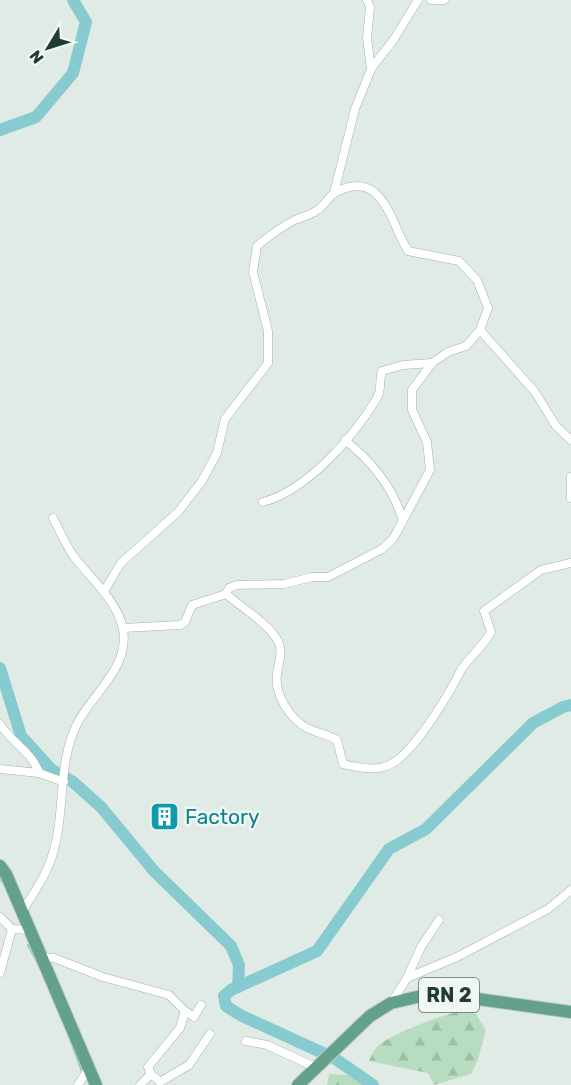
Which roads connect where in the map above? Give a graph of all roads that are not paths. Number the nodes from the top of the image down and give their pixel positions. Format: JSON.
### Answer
{"nodes":[{"id":1,"x":367,"y":0,"type":"edge"},
{"id":2,"x":418,"y":0,"type":"edge"},
{"id":3,"x":431,"y":0,"type":"edge"},
{"id":4,"x":444,"y":0,"type":"edge"},
{"id":5,"x":371,"y":69,"type":"junction"},
{"id":6,"x":334,"y":193,"type":"junction"},
{"id":7,"x":480,"y":330,"type":"junction"},
{"id":8,"x":432,"y":363,"type":"junction"},
{"id":9,"x":345,"y":440,"type":"junction"},
{"id":10,"x":571,"y":440,"type":"edge"},
{"id":11,"x":571,"y":477,"type":"edge"},
{"id":12,"x":571,"y":497,"type":"edge"},
{"id":13,"x":263,"y":502,"type":"dead end"},
{"id":14,"x":53,"y":518,"type":"dead end"},
{"id":15,"x":403,"y":521,"type":"junction"},
{"id":16,"x":571,"y":563,"type":"edge"},
{"id":17,"x":104,"y":591,"type":"junction"},
{"id":18,"x":226,"y":594,"type":"junction"},
{"id":19,"x":123,"y":628,"type":"junction"},
{"id":20,"x":0,"y":724,"type":"edge"},
{"id":21,"x":0,"y":770,"type":"edge"},
{"id":22,"x":39,"y":772,"type":"junction"},
{"id":23,"x":64,"y":782,"type":"junction"},
{"id":24,"x":0,"y":866,"type":"edge"},
{"id":25,"x":571,"y":890,"type":"edge"},
{"id":26,"x":22,"y":912,"type":"junction"},
{"id":27,"x":0,"y":917,"type":"edge"},
{"id":28,"x":439,"y":920,"type":"dead end"},
{"id":29,"x":12,"y":929,"type":"junction"},
{"id":30,"x":28,"y":930,"type":"junction"},
{"id":31,"x":39,"y":957,"type":"junction"},
{"id":32,"x":0,"y":973,"type":"edge"},
{"id":33,"x":407,"y":978,"type":"junction"},
{"id":34,"x":391,"y":1003,"type":"junction"},
{"id":35,"x":201,"y":1005,"type":"dead end"},
{"id":36,"x":185,"y":1011,"type":"junction"},
{"id":37,"x":571,"y":1012,"type":"edge"},
{"id":38,"x":210,"y":1034,"type":"dead end"},
{"id":39,"x":246,"y":1041,"type":"dead end"},
{"id":40,"x":318,"y":1067,"type":"junction"},
{"id":41,"x":89,"y":1068,"type":"junction"},
{"id":42,"x":150,"y":1074,"type":"junction"},
{"id":43,"x":78,"y":1084,"type":"edge"},
{"id":44,"x":96,"y":1085,"type":"edge"},
{"id":45,"x":140,"y":1085,"type":"edge"},
{"id":46,"x":298,"y":1085,"type":"edge"}],
"edges":[{"from":1,"to":5,"type":"street"},
{"from":2,"to":5,"type":"street"},
{"from":3,"to":4,"type":"street"},
{"from":5,"to":6,"type":"street"},
{"from":6,"to":7,"type":"street"},
{"from":6,"to":17,"type":"street"},
{"from":7,"to":8,"type":"street"},
{"from":7,"to":10,"type":"street"},
{"from":8,"to":9,"type":"street"},
{"from":8,"to":15,"type":"street"},
{"from":9,"to":13,"type":"street"},
{"from":9,"to":15,"type":"street"},
{"from":11,"to":12,"type":"street"},
{"from":14,"to":17,"type":"street"},
{"from":15,"to":18,"type":"street"},
{"from":16,"to":18,"type":"street"},
{"from":17,"to":19,"type":"street"},
{"from":18,"to":19,"type":"street"},
{"from":19,"to":23,"type":"street"},
{"from":20,"to":22,"type":"street"},
{"from":21,"to":22,"type":"street"},
{"from":22,"to":23,"type":"street"},
{"from":23,"to":26,"type":"street"},
{"from":24,"to":26,"type":"main road"},
{"from":25,"to":33,"type":"street"},
{"from":26,"to":30,"type":"main road"},
{"from":27,"to":29,"type":"street"},
{"from":28,"to":33,"type":"street"},
{"from":29,"to":30,"type":"street"},
{"from":29,"to":32,"type":"street"},
{"from":30,"to":31,"type":"main road"},
{"from":31,"to":36,"type":"street"},
{"from":31,"to":41,"type":"main road"},
{"from":33,"to":34,"type":"street"},
{"from":34,"to":37,"type":"main road","number":"RN 2"},
{"from":34,"to":40,"type":"main road","number":"RN 2"},
{"from":35,"to":36,"type":"street"},
{"from":36,"to":42,"type":"street"},
{"from":38,"to":42,"type":"street"},
{"from":39,"to":40,"type":"street"},
{"from":40,"to":46,"type":"main road","number":"RN 2"},
{"from":41,"to":43,"type":"street"},
{"from":41,"to":44,"type":"main road"},
{"from":42,"to":45,"type":"street"}]}
